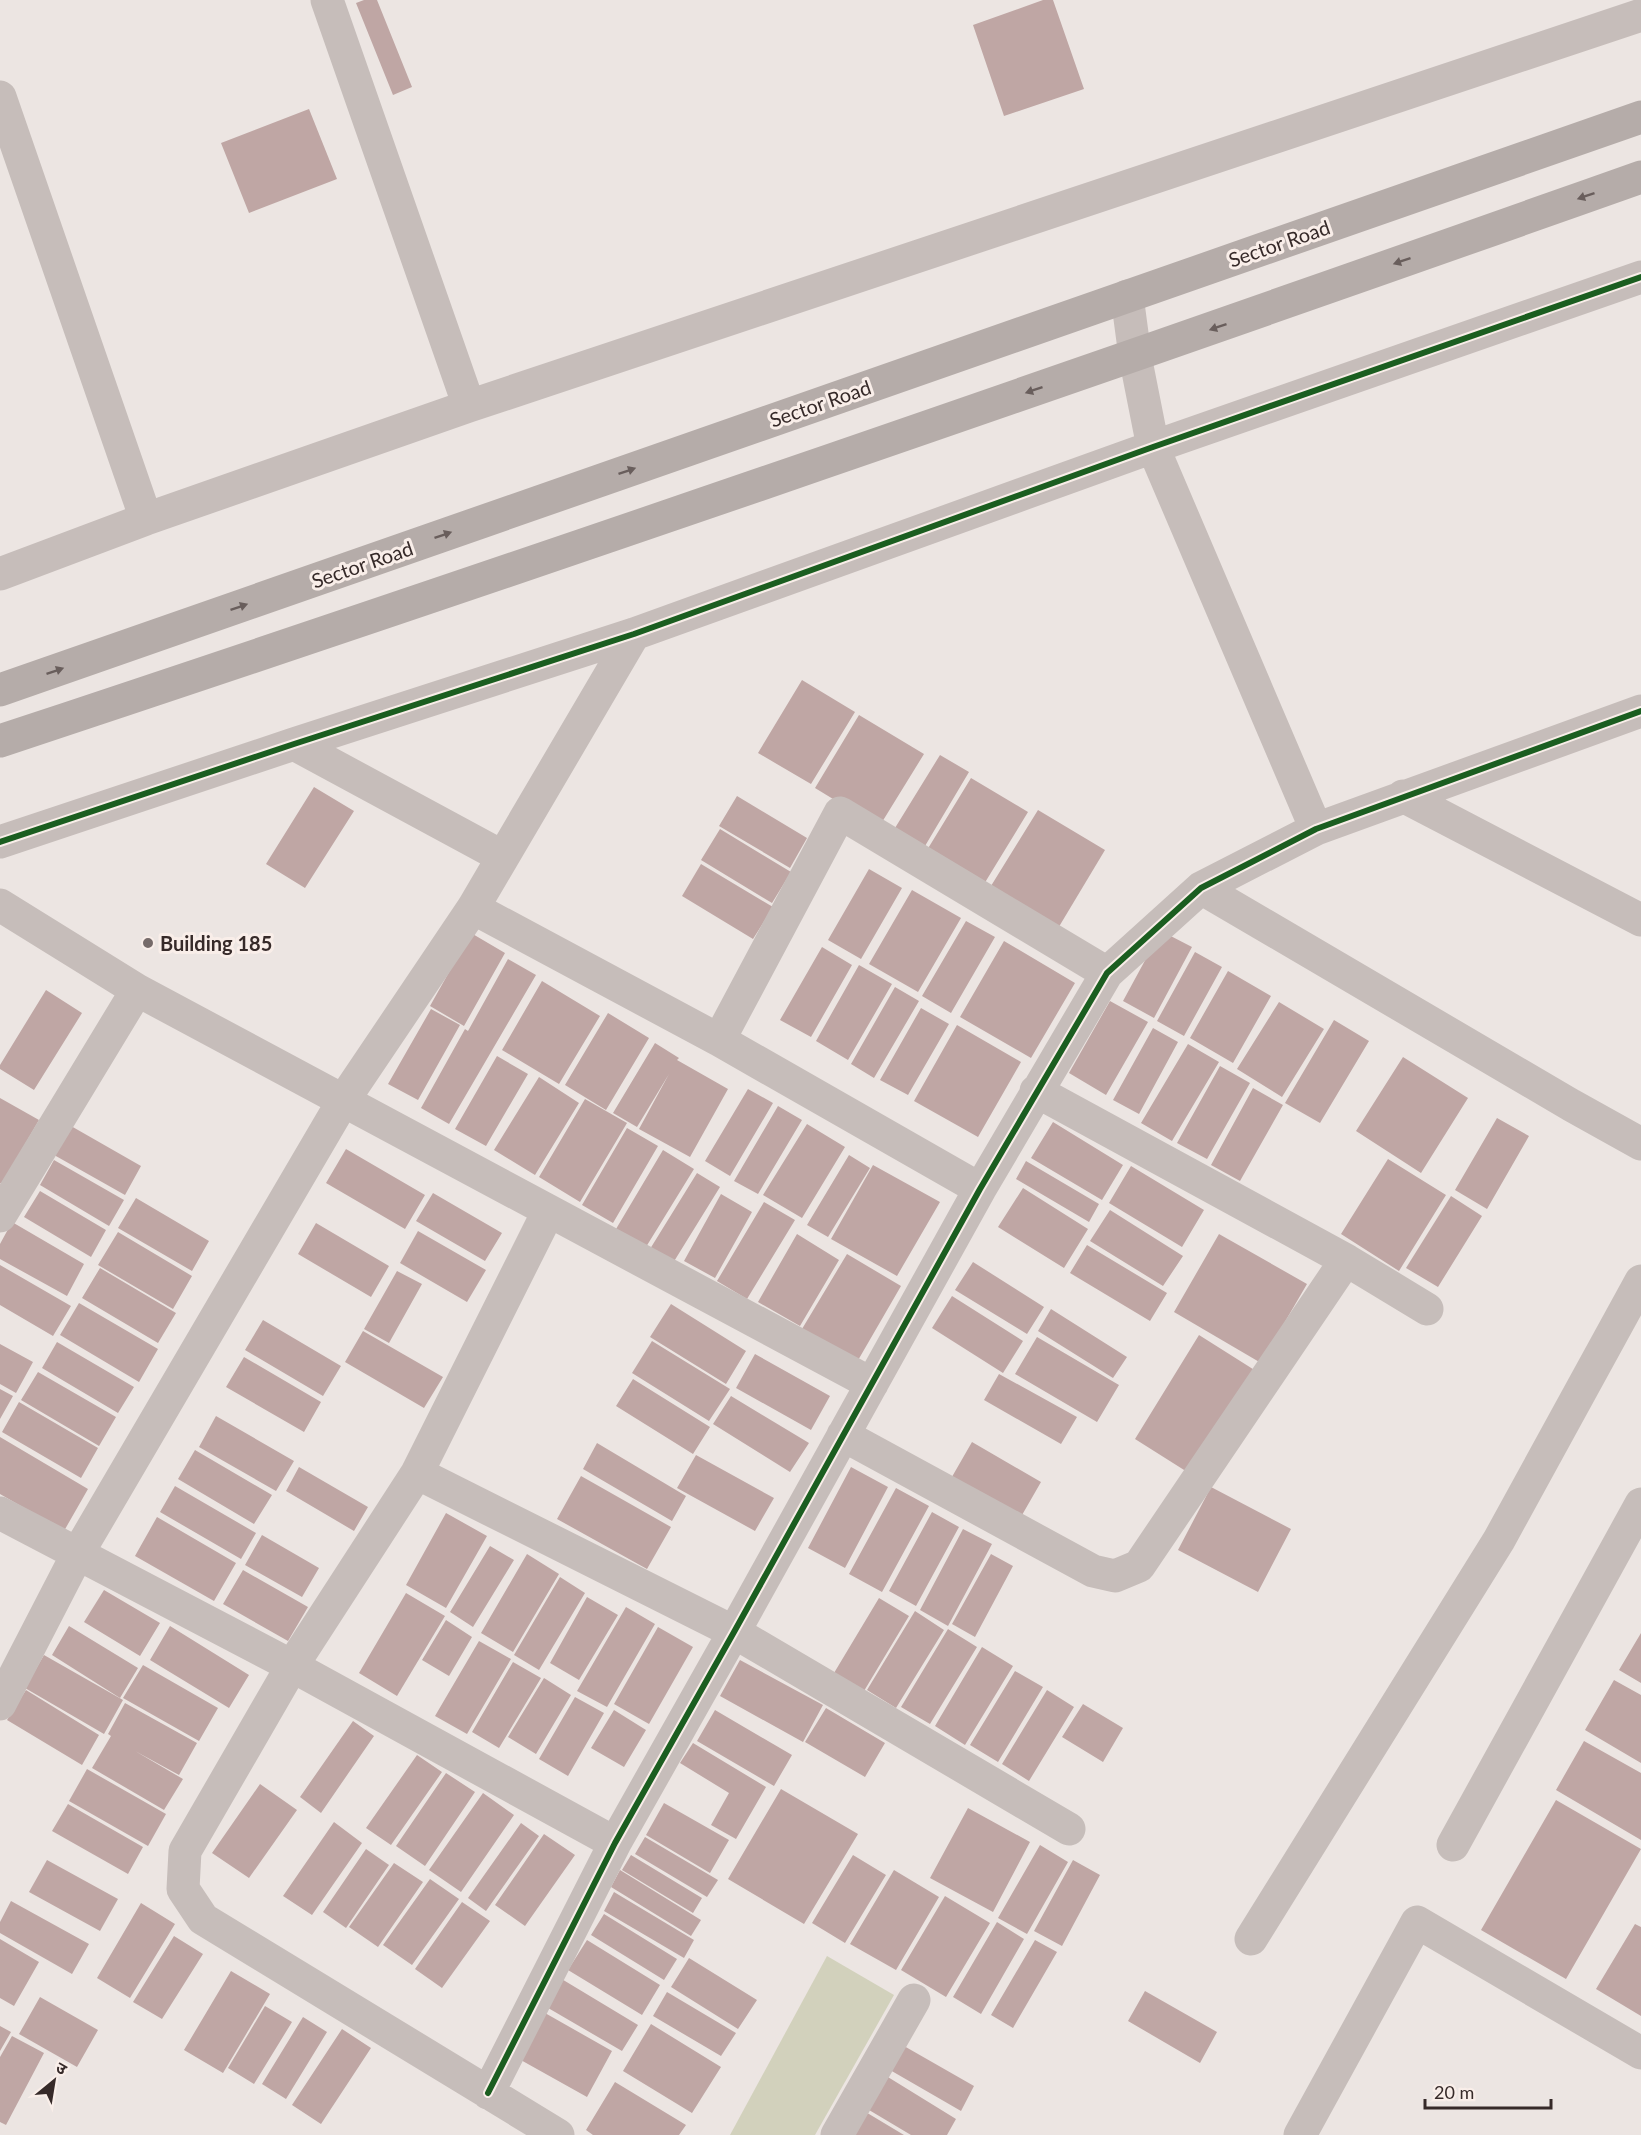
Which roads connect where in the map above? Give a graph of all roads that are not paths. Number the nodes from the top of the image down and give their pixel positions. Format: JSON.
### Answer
{"nodes":[{"id":1,"x":327,"y":0,"type":"edge"},
{"id":2,"x":1641,"y":15,"type":"edge"},
{"id":3,"x":2,"y":112,"type":"edge"},
{"id":4,"x":1641,"y":117,"type":"edge"},
{"id":5,"x":1641,"y":177,"type":"edge"},
{"id":6,"x":1641,"y":277,"type":"edge"},
{"id":7,"x":1126,"y":296,"type":"junction"},
{"id":8,"x":1135,"y":356,"type":"junction"},
{"id":9,"x":469,"y":406,"type":"junction"},
{"id":10,"x":1154,"y":447,"type":"junction"},
{"id":11,"x":146,"y":519,"type":"junction"},
{"id":12,"x":0,"y":574,"type":"edge"},
{"id":13,"x":634,"y":634,"type":"junction"},
{"id":14,"x":0,"y":690,"type":"edge"},
{"id":15,"x":1641,"y":711,"type":"edge"},
{"id":16,"x":0,"y":741,"type":"edge"},
{"id":17,"x":294,"y":744,"type":"junction"},
{"id":18,"x":1403,"y":796,"type":"junction"},
{"id":19,"x":1316,"y":829,"type":"junction"},
{"id":20,"x":0,"y":842,"type":"edge"},
{"id":21,"x":503,"y":857,"type":"junction"},
{"id":22,"x":1201,"y":888,"type":"junction"},
{"id":23,"x":0,"y":905,"type":"edge"},
{"id":24,"x":473,"y":908,"type":"junction"},
{"id":25,"x":1641,"y":920,"type":"edge"},
{"id":26,"x":1107,"y":973,"type":"junction"},
{"id":27,"x":136,"y":990,"type":"junction"},
{"id":28,"x":719,"y":1040,"type":"junction"},
{"id":29,"x":1036,"y":1091,"type":"junction"},
{"id":30,"x":343,"y":1101,"type":"junction"},
{"id":31,"x":1641,"y":1144,"type":"edge"},
{"id":32,"x":980,"y":1189,"type":"junction"},
{"id":33,"x":548,"y":1212,"type":"junction"},
{"id":34,"x":0,"y":1216,"type":"edge"},
{"id":35,"x":1346,"y":1260,"type":"junction"},
{"id":36,"x":1641,"y":1281,"type":"edge"},
{"id":37,"x":1426,"y":1309,"type":"dead end"},
{"id":38,"x":872,"y":1383,"type":"junction"},
{"id":39,"x":843,"y":1435,"type":"junction"},
{"id":40,"x":417,"y":1473,"type":"junction"},
{"id":41,"x":1641,"y":1504,"type":"edge"},
{"id":42,"x":0,"y":1513,"type":"edge"},
{"id":43,"x":78,"y":1553,"type":"junction"},
{"id":44,"x":734,"y":1632,"type":"junction"},
{"id":45,"x":292,"y":1666,"type":"junction"},
{"id":46,"x":0,"y":1704,"type":"edge"},
{"id":47,"x":1069,"y":1829,"type":"dead end"},
{"id":48,"x":615,"y":1843,"type":"junction"},
{"id":49,"x":1453,"y":1845,"type":"dead end"},
{"id":50,"x":1251,"y":1939,"type":"dead end"},
{"id":51,"x":914,"y":2000,"type":"dead end"},
{"id":52,"x":1641,"y":2053,"type":"edge"},
{"id":53,"x":488,"y":2093,"type":"junction"},
{"id":54,"x":558,"y":2135,"type":"edge"},
{"id":55,"x":837,"y":2135,"type":"edge"},
{"id":56,"x":1300,"y":2135,"type":"edge"}],
"edges":[{"from":1,"to":9,"type":"street"},
{"from":2,"to":9,"type":"street"},
{"from":3,"to":11,"type":"street"},
{"from":4,"to":7,"type":"main road","name":"Sector Road"},
{"from":5,"to":8,"type":"main road","one_way":true},
{"from":6,"to":10,"type":"street"},
{"from":7,"to":8,"type":"street"},
{"from":14,"to":7,"type":"main road","name":"Sector Road","one_way":true},
{"from":8,"to":10,"type":"street"},
{"from":8,"to":16,"type":"main road","one_way":true},
{"from":9,"to":11,"type":"street"},
{"from":10,"to":13,"type":"street"},
{"from":10,"to":19,"type":"street"},
{"from":11,"to":12,"type":"street"},
{"from":13,"to":17,"type":"street"},
{"from":13,"to":21,"type":"street"},
{"from":15,"to":18,"type":"street"},
{"from":17,"to":20,"type":"street"},
{"from":17,"to":21,"type":"street"},
{"from":18,"to":19,"type":"street"},
{"from":18,"to":25,"type":"street"},
{"from":19,"to":22,"type":"street"},
{"from":21,"to":24,"type":"street"},
{"from":22,"to":26,"type":"street"},
{"from":22,"to":31,"type":"street"},
{"from":23,"to":27,"type":"street"},
{"from":24,"to":28,"type":"street"},
{"from":24,"to":30,"type":"street"},
{"from":26,"to":28,"type":"street"},
{"from":26,"to":29,"type":"street"},
{"from":27,"to":30,"type":"street"},
{"from":27,"to":34,"type":"street"},
{"from":28,"to":32,"type":"street"},
{"from":29,"to":32,"type":"street"},
{"from":29,"to":35,"type":"street"},
{"from":30,"to":33,"type":"street"},
{"from":30,"to":43,"type":"street"},
{"from":32,"to":38,"type":"street"},
{"from":33,"to":38,"type":"street"},
{"from":33,"to":40,"type":"street"},
{"from":35,"to":37,"type":"street"},
{"from":35,"to":39,"type":"street"},
{"from":36,"to":50,"type":"street"},
{"from":38,"to":39,"type":"street"},
{"from":39,"to":44,"type":"street"},
{"from":40,"to":44,"type":"street"},
{"from":40,"to":45,"type":"street"},
{"from":41,"to":49,"type":"street"},
{"from":42,"to":43,"type":"street"},
{"from":43,"to":45,"type":"street"},
{"from":43,"to":46,"type":"street"},
{"from":44,"to":47,"type":"street"},
{"from":44,"to":48,"type":"street"},
{"from":45,"to":48,"type":"street"},
{"from":45,"to":53,"type":"street"},
{"from":48,"to":53,"type":"street"},
{"from":51,"to":55,"type":"street"},
{"from":52,"to":56,"type":"street"},
{"from":53,"to":54,"type":"street"}]}
